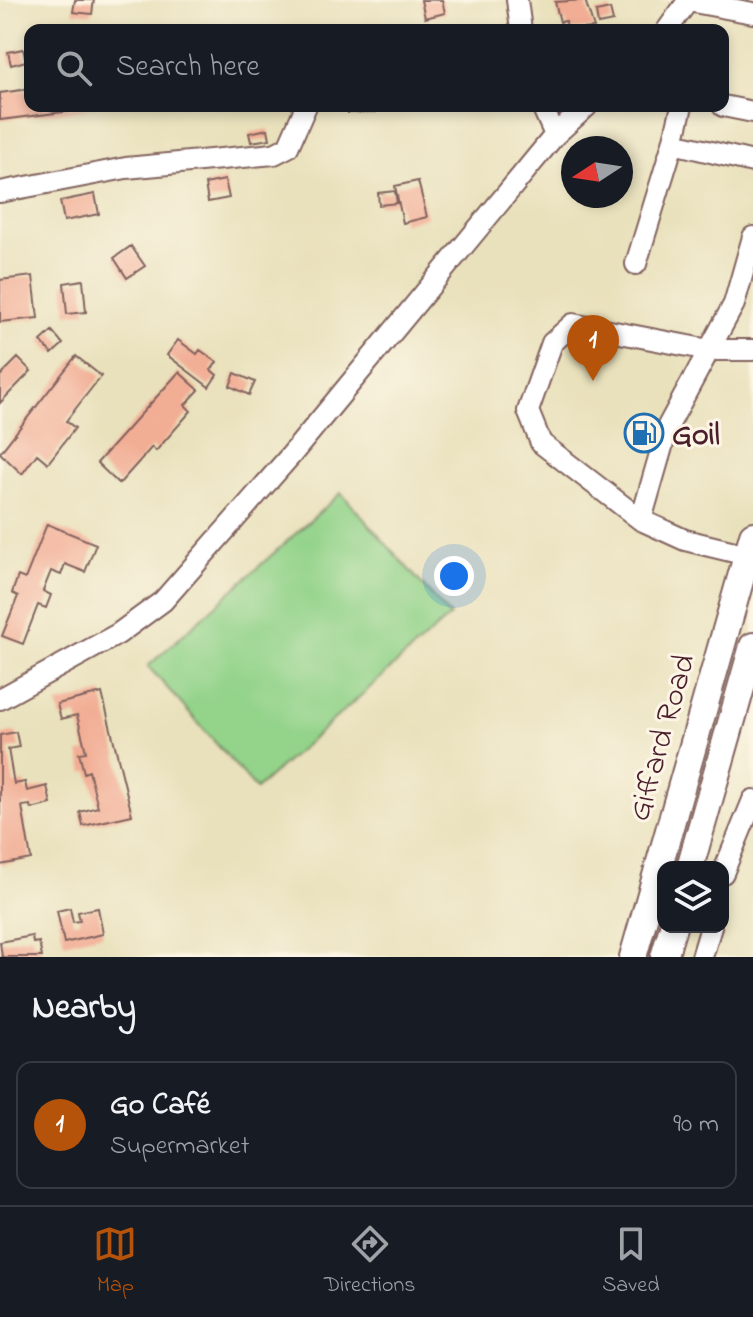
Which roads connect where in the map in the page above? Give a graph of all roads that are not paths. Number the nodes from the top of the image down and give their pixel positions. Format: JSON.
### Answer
{"nodes":[{"id":1,"x":517,"y":0,"type":"edge"},
{"id":2,"x":689,"y":0,"type":"edge"},
{"id":3,"x":753,"y":13,"type":"edge"},
{"id":4,"x":520,"y":24,"type":"edge"},
{"id":5,"x":671,"y":24,"type":"edge"},
{"id":6,"x":729,"y":107,"type":"edge"},
{"id":7,"x":303,"y":112,"type":"edge"},
{"id":8,"x":545,"y":112,"type":"edge"},
{"id":9,"x":580,"y":112,"type":"edge"},
{"id":10,"x":681,"y":112,"type":"edge"},
{"id":11,"x":753,"y":112,"type":"edge"},
{"id":12,"x":555,"y":135,"type":"junction"},
{"id":13,"x":673,"y":143,"type":"junction"},
{"id":14,"x":753,"y":162,"type":"edge"},
{"id":15,"x":0,"y":192,"type":"edge"},
{"id":16,"x":753,"y":237,"type":"edge"},
{"id":17,"x":636,"y":264,"type":"dead end"},
{"id":18,"x":748,"y":270,"type":"edge"},
{"id":19,"x":709,"y":350,"type":"junction"},
{"id":20,"x":753,"y":350,"type":"edge"},
{"id":21,"x":641,"y":520,"type":"junction"},
{"id":22,"x":750,"y":545,"type":"edge"},
{"id":23,"x":753,"y":646,"type":"edge"},
{"id":24,"x":0,"y":699,"type":"edge"},
{"id":25,"x":753,"y":800,"type":"edge"},
{"id":26,"x":692,"y":861,"type":"edge"},
{"id":27,"x":728,"y":861,"type":"edge"},
{"id":28,"x":671,"y":933,"type":"edge"},
{"id":29,"x":709,"y":933,"type":"edge"},
{"id":30,"x":633,"y":957,"type":"edge"},
{"id":31,"x":664,"y":957,"type":"edge"},
{"id":32,"x":702,"y":957,"type":"edge"}],
"edges":[{"from":1,"to":4,"type":"street"},
{"from":2,"to":3,"type":"street"},
{"from":2,"to":5,"type":"street"},
{"from":6,"to":11,"type":"street"},
{"from":7,"to":15,"type":"street"},
{"from":8,"to":12,"type":"street"},
{"from":9,"to":12,"type":"street"},
{"from":10,"to":13,"type":"street"},
{"from":12,"to":24,"type":"street"},
{"from":13,"to":14,"type":"street"},
{"from":13,"to":17,"type":"street"},
{"from":16,"to":18,"type":"street"},
{"from":18,"to":19,"type":"street"},
{"from":19,"to":20,"type":"street"},
{"from":19,"to":21,"type":"street"},
{"from":19,"to":21,"type":"street"},
{"from":21,"to":22,"type":"street"},
{"from":22,"to":30,"type":"main road","name":"Giffard Road"},
{"from":23,"to":26,"type":"main road","name":"Giffard Road"},
{"from":25,"to":27,"type":"street"},
{"from":28,"to":31,"type":"main road"},
{"from":29,"to":32,"type":"street"}]}
